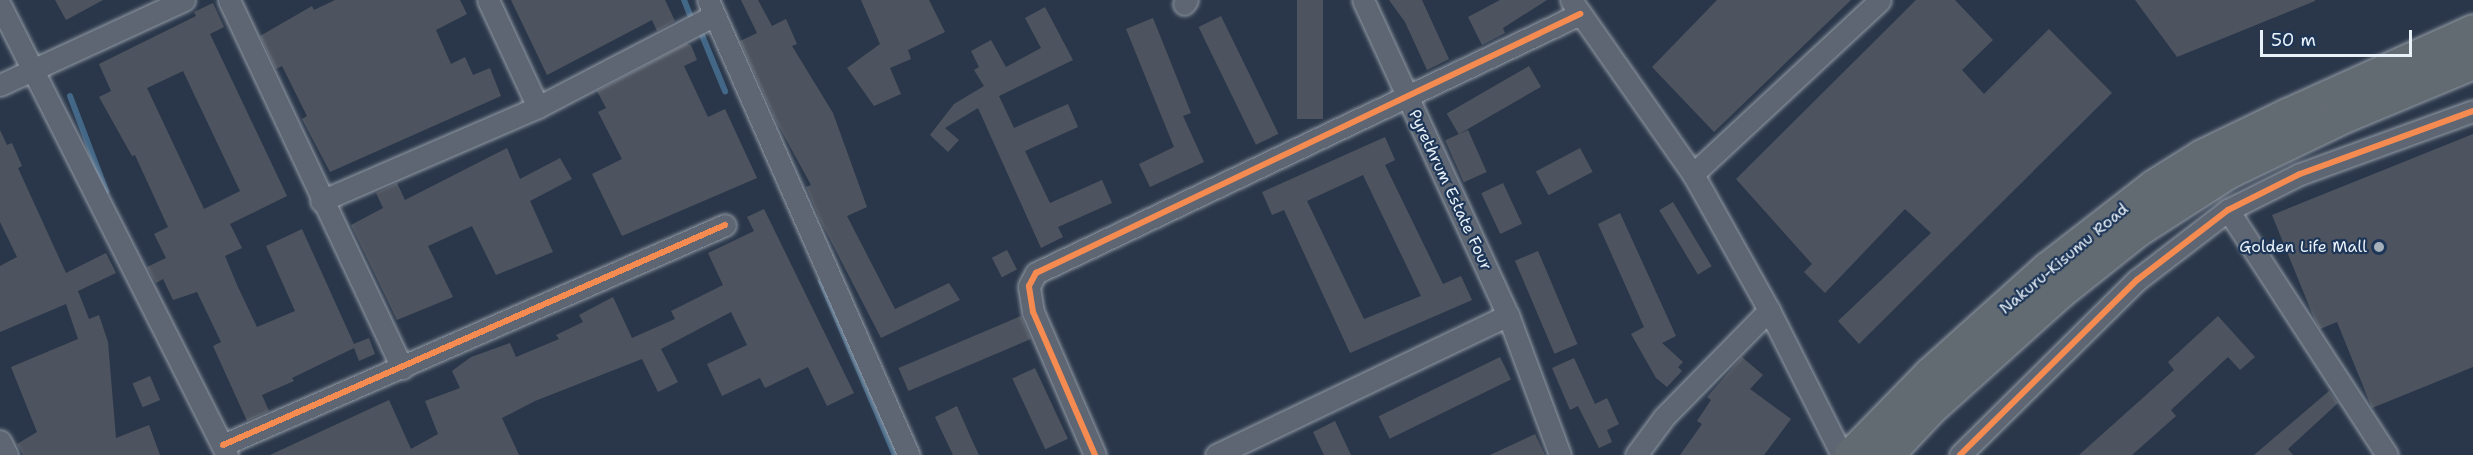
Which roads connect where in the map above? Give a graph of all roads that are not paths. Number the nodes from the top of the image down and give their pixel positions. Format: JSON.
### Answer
{"nodes":[{"id":1,"x":184,"y":0,"type":"edge"},
{"id":2,"x":229,"y":0,"type":"edge"},
{"id":3,"x":488,"y":0,"type":"edge"},
{"id":4,"x":1363,"y":0,"type":"edge"},
{"id":5,"x":1880,"y":0,"type":"edge"},
{"id":6,"x":0,"y":5,"type":"edge"},
{"id":7,"x":1576,"y":7,"type":"edge"},
{"id":8,"x":712,"y":8,"type":"edge"},
{"id":9,"x":2473,"y":31,"type":"edge"},
{"id":10,"x":2473,"y":62,"type":"edge"},
{"id":11,"x":35,"y":70,"type":"junction"},
{"id":12,"x":0,"y":85,"type":"edge"},
{"id":13,"x":1406,"y":96,"type":"junction"},
{"id":14,"x":538,"y":107,"type":"junction"},
{"id":15,"x":2473,"y":111,"type":"edge"},
{"id":16,"x":1692,"y":174,"type":"junction"},
{"id":17,"x":321,"y":201,"type":"junction"},
{"id":18,"x":2228,"y":210,"type":"junction"},
{"id":19,"x":725,"y":225,"type":"dead end"},
{"id":20,"x":1769,"y":310,"type":"junction"},
{"id":21,"x":1508,"y":315,"type":"junction"},
{"id":22,"x":402,"y":368,"type":"junction"},
{"id":23,"x":0,"y":441,"type":"edge"},
{"id":24,"x":225,"y":450,"type":"edge"},
{"id":25,"x":7,"y":455,"type":"edge"},
{"id":26,"x":909,"y":455,"type":"edge"},
{"id":27,"x":1095,"y":455,"type":"edge"},
{"id":28,"x":1216,"y":455,"type":"edge"},
{"id":29,"x":1560,"y":455,"type":"edge"},
{"id":30,"x":1635,"y":455,"type":"edge"},
{"id":31,"x":1842,"y":455,"type":"edge"},
{"id":32,"x":1851,"y":455,"type":"edge"},
{"id":33,"x":1886,"y":455,"type":"edge"},
{"id":34,"x":1960,"y":455,"type":"edge"},
{"id":35,"x":2387,"y":455,"type":"edge"}],
"edges":[{"from":1,"to":11,"type":"street"},
{"from":2,"to":17,"type":"street"},
{"from":3,"to":14,"type":"street"},
{"from":4,"to":13,"type":"street","name":"Pyrethrum Estate Four"},
{"from":5,"to":16,"type":"street"},
{"from":6,"to":11,"type":"street"},
{"from":7,"to":13,"type":"street"},
{"from":7,"to":16,"type":"street"},
{"from":8,"to":14,"type":"street"},
{"from":8,"to":26,"type":"street"},
{"from":9,"to":32,"type":"highway","name":"Nakuru-Kisumu Road"},
{"from":10,"to":33,"type":"highway","name":"Nakuru-Kisumu Road"},
{"from":11,"to":12,"type":"street"},
{"from":11,"to":24,"type":"street"},
{"from":13,"to":21,"type":"street","name":"Pyrethrum Estate Four"},
{"from":13,"to":27,"type":"street"},
{"from":14,"to":17,"type":"street"},
{"from":15,"to":18,"type":"street"},
{"from":16,"to":20,"type":"street"},
{"from":17,"to":22,"type":"street"},
{"from":18,"to":34,"type":"street"},
{"from":18,"to":35,"type":"street"},
{"from":19,"to":22,"type":"street"},
{"from":20,"to":30,"type":"street"},
{"from":20,"to":31,"type":"street"},
{"from":21,"to":28,"type":"street"},
{"from":21,"to":29,"type":"street","name":"Pyrethrum Estate Four"},
{"from":22,"to":24,"type":"street"},
{"from":23,"to":25,"type":"street"}]}
